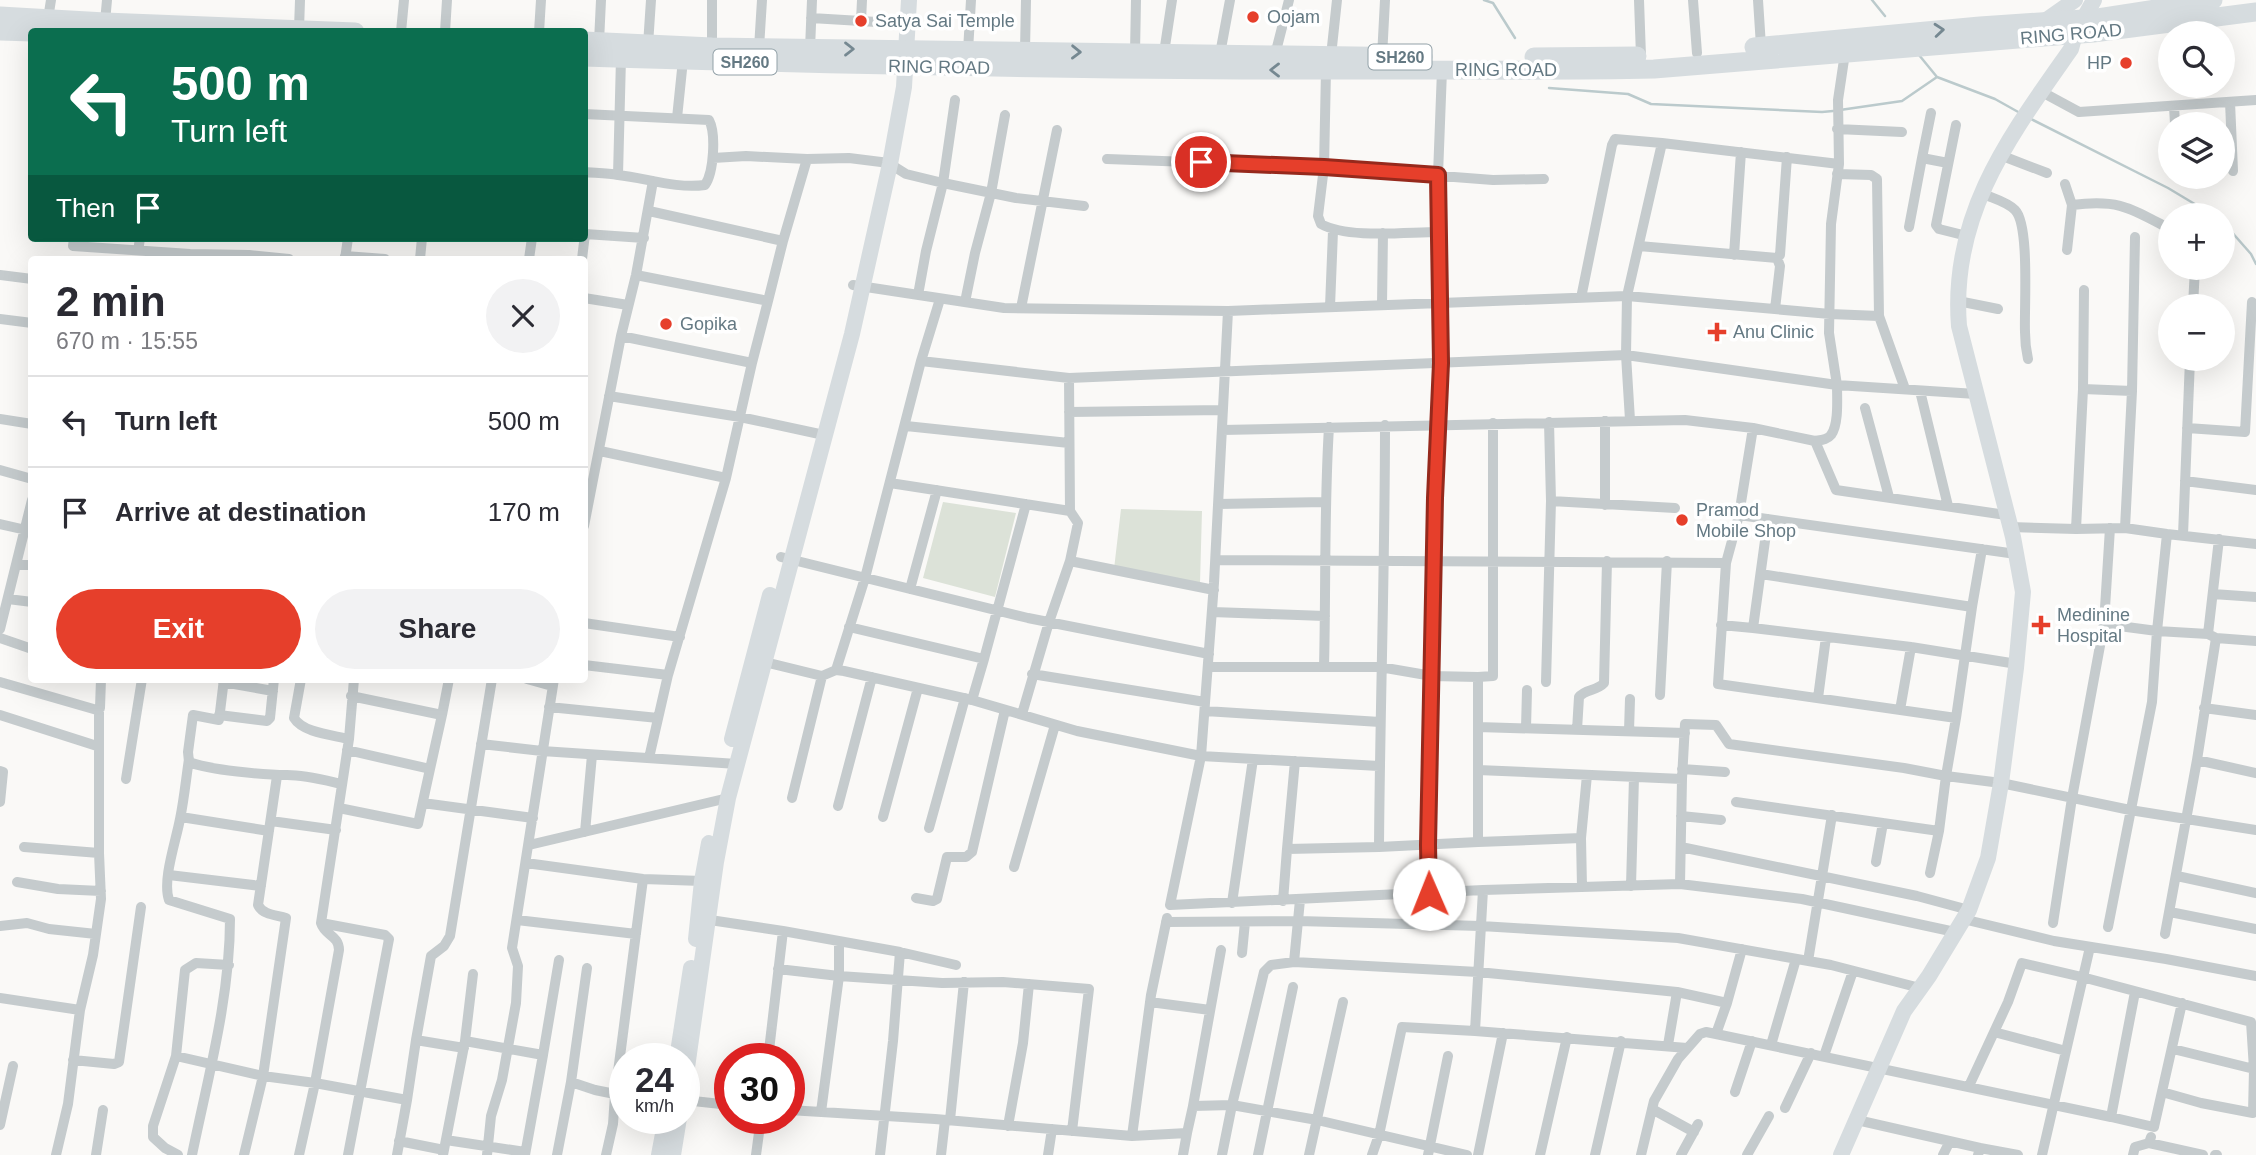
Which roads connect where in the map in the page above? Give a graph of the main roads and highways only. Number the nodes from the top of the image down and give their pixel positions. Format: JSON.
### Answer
{"nodes":[{"id":1,"x":2213,"y":0,"type":"edge"},
{"id":2,"x":2188,"y":2,"type":"edge"},
{"id":3,"x":2145,"y":5,"type":"edge"},
{"id":4,"x":49,"y":9,"type":"edge"},
{"id":5,"x":2256,"y":12,"type":"edge"},
{"id":6,"x":0,"y":16,"type":"edge"},
{"id":7,"x":2089,"y":22,"type":"edge"},
{"id":8,"x":271,"y":28,"type":"edge"},
{"id":9,"x":0,"y":31,"type":"edge"},
{"id":10,"x":28,"y":32,"type":"edge"},
{"id":11,"x":592,"y":42,"type":"edge"},
{"id":12,"x":588,"y":57,"type":"edge"},
{"id":13,"x":1329,"y":63,"type":"junction"},
{"id":14,"x":1428,"y":66,"type":"junction"},
{"id":15,"x":901,"y":68,"type":"junction"}],
"edges":[{"from":1,"to":2,"type":"highway","name":"RING ROAD","number":"SH260"},
{"from":2,"to":3,"type":"highway","name":"RING ROAD","number":"SH260"},
{"from":3,"to":7,"type":"highway","name":"RING ROAD","number":"SH260"},
{"from":4,"to":6,"type":"highway"},
{"from":4,"to":8,"type":"highway"},
{"from":5,"to":7,"type":"highway","name":"RING ROAD","number":"SH260"},
{"from":14,"to":7,"type":"highway","name":"RING ROAD","number":"SH260","one_way":true},
{"from":7,"to":14,"type":"highway","name":"RING ROAD","number":"SH260"},
{"from":9,"to":10,"type":"highway"},
{"from":11,"to":15,"type":"highway","name":"RING ROAD","number":"SH260","one_way":true},
{"from":12,"to":15,"type":"highway","name":"RING ROAD","number":"SH260"},
{"from":13,"to":14,"type":"highway","name":"RING ROAD","number":"SH260"},
{"from":13,"to":14,"type":"highway","name":"RING ROAD","number":"SH260"},
{"from":13,"to":15,"type":"highway","name":"RING ROAD","number":"SH260","one_way":true},
{"from":15,"to":13,"type":"highway","name":"RING ROAD","number":"SH260","one_way":true}]}
